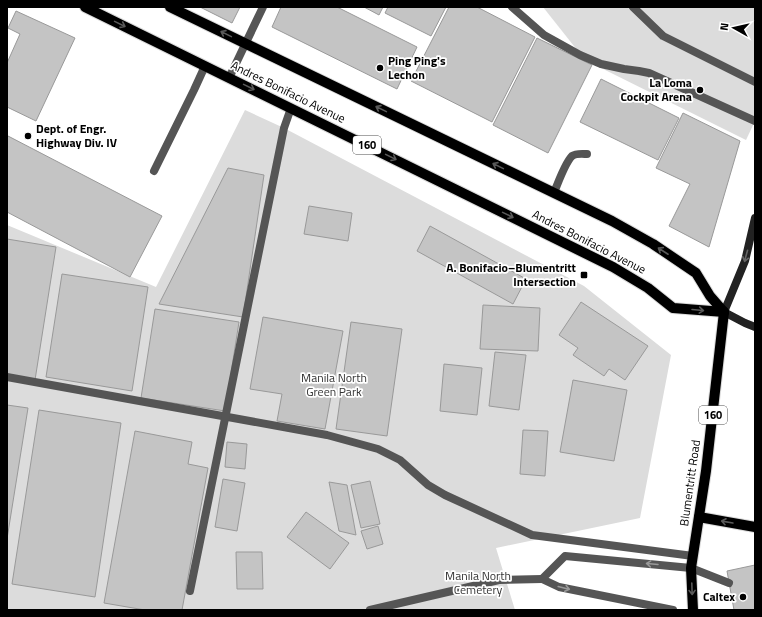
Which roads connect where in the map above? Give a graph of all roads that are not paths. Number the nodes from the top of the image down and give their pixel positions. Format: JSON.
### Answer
{"nodes":[{"id":1,"x":85,"y":7,"type":"edge"},
{"id":2,"x":170,"y":7,"type":"edge"},
{"id":3,"x":263,"y":7,"type":"edge"},
{"id":4,"x":512,"y":7,"type":"edge"},
{"id":5,"x":633,"y":7,"type":"edge"},
{"id":6,"x":246,"y":43,"type":"junction"},
{"id":7,"x":205,"y":66,"type":"junction"},
{"id":8,"x":229,"y":78,"type":"junction"},
{"id":9,"x":755,"y":82,"type":"edge"},
{"id":10,"x":291,"y":108,"type":"junction"},
{"id":11,"x":755,"y":121,"type":"edge"},
{"id":12,"x":588,"y":154,"type":"dead end"},
{"id":13,"x":154,"y":171,"type":"dead end"},
{"id":14,"x":554,"y":193,"type":"junction"},
{"id":15,"x":755,"y":218,"type":"edge"},
{"id":16,"x":724,"y":312,"type":"junction"},
{"id":17,"x":755,"y":326,"type":"edge"},
{"id":18,"x":7,"y":377,"type":"edge"},
{"id":19,"x":226,"y":417,"type":"junction"},
{"id":20,"x":699,"y":517,"type":"junction"},
{"id":21,"x":755,"y":527,"type":"edge"},
{"id":22,"x":693,"y":556,"type":"junction"},
{"id":23,"x":691,"y":568,"type":"junction"},
{"id":24,"x":542,"y":579,"type":"junction"},
{"id":25,"x":729,"y":583,"type":"dead end"},
{"id":26,"x":190,"y":591,"type":"dead end"},
{"id":27,"x":370,"y":610,"type":"edge"},
{"id":28,"x":673,"y":610,"type":"edge"},
{"id":29,"x":693,"y":610,"type":"edge"}],
"edges":[{"from":1,"to":7,"type":"main road","name":"Andres Bonifacio Avenue","number":"160","one_way":true},
{"from":6,"to":2,"type":"main road","name":"Andres Bonifacio Avenue","one_way":true},
{"from":3,"to":6,"type":"street"},
{"from":4,"to":11,"type":"street"},
{"from":5,"to":9,"type":"street"},
{"from":6,"to":8,"type":"street"},
{"from":14,"to":6,"type":"main road","name":"Andres Bonifacio Avenue","one_way":true},
{"from":7,"to":8,"type":"main road","name":"Andres Bonifacio Avenue","number":"160"},
{"from":7,"to":13,"type":"street"},
{"from":8,"to":10,"type":"main road","name":"Andres Bonifacio Avenue","number":"160","one_way":true},
{"from":10,"to":16,"type":"main road","name":"Andres Bonifacio Avenue","number":"160","one_way":true},
{"from":10,"to":19,"type":"street"},
{"from":12,"to":14,"type":"street"},
{"from":16,"to":14,"type":"main road","name":"Andres Bonifacio Avenue","one_way":true},
{"from":15,"to":16,"type":"street","one_way":true},
{"from":16,"to":17,"type":"street"},
{"from":16,"to":20,"type":"main road","name":"Blumentritt Road","number":"160"},
{"from":18,"to":19,"type":"street"},
{"from":19,"to":22,"type":"street"},
{"from":19,"to":26,"type":"street"},
{"from":21,"to":20,"type":"main road","one_way":true},
{"from":20,"to":22,"type":"main road","name":"Blumentritt Road","number":"160"},
{"from":22,"to":23,"type":"main road","name":"Blumentritt Road","number":"160"},
{"from":23,"to":24,"type":"street","one_way":true},
{"from":23,"to":25,"type":"street"},
{"from":23,"to":29,"type":"main road","name":"Blumentritt Road","number":"160","one_way":true},
{"from":24,"to":27,"type":"street"},
{"from":24,"to":28,"type":"street","one_way":true}]}
